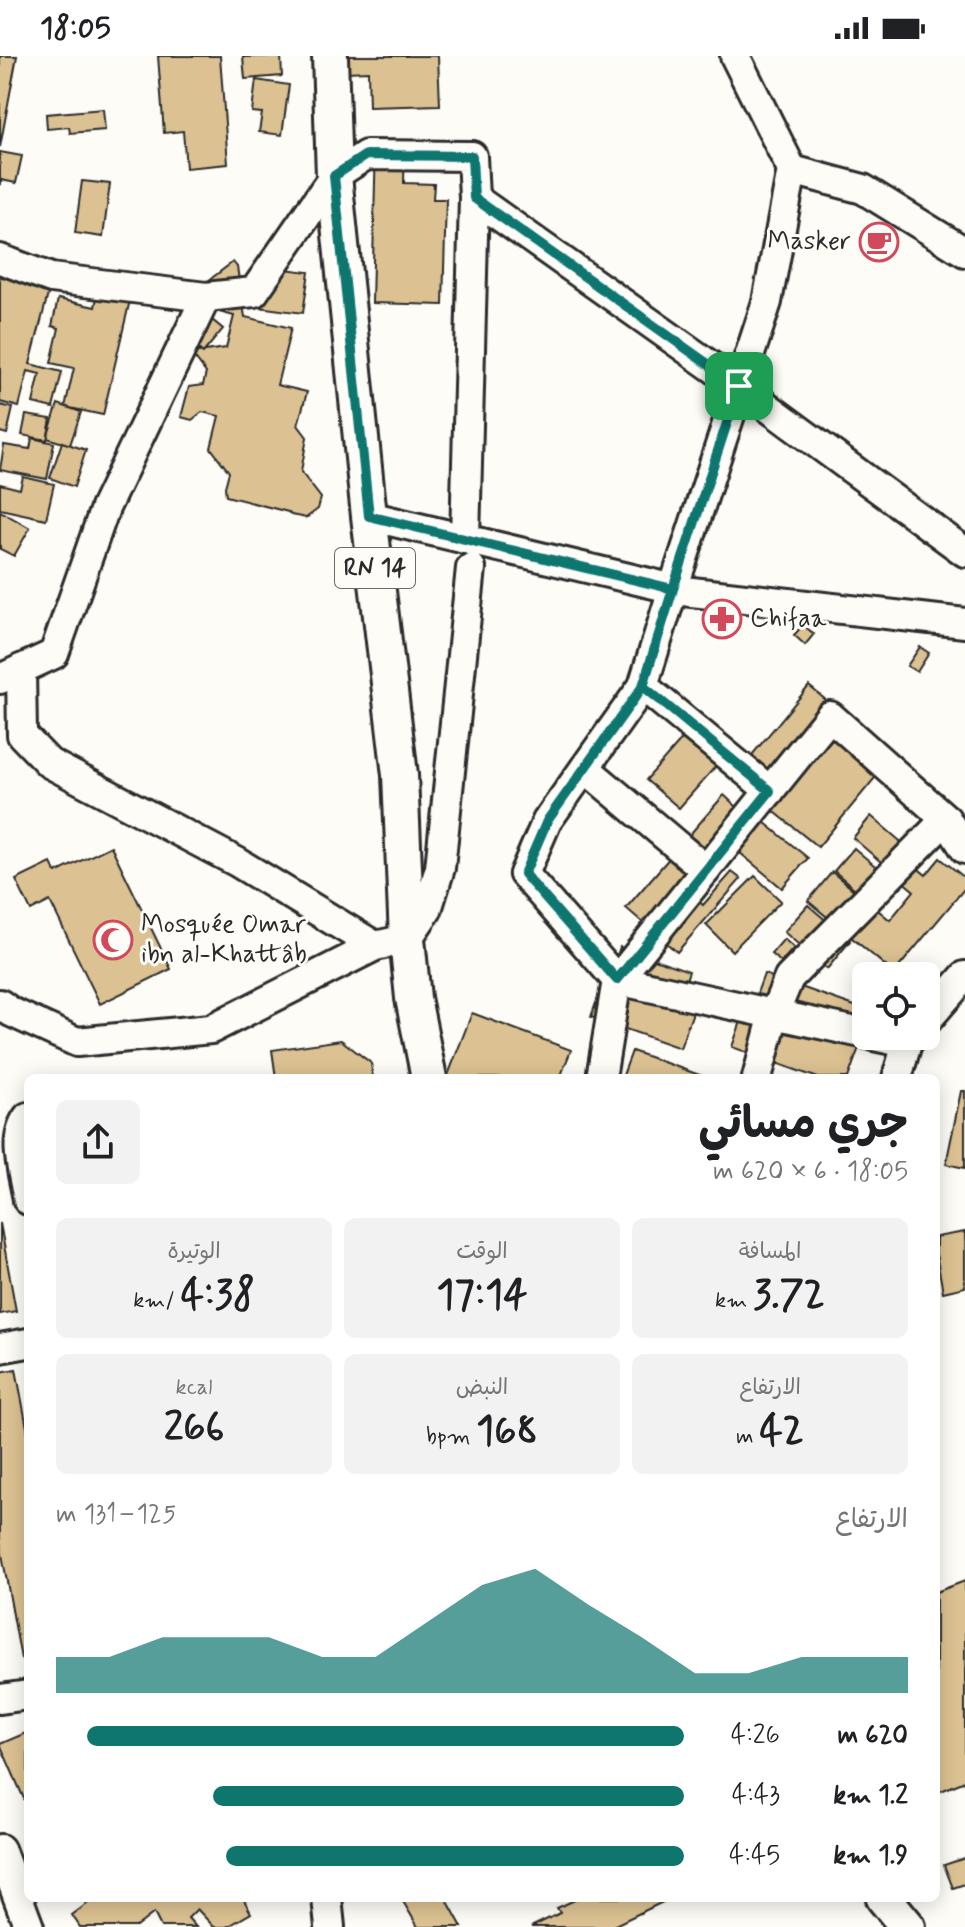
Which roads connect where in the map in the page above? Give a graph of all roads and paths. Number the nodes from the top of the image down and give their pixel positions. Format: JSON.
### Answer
{"nodes":[{"id":1,"x":330,"y":56,"type":"edge"},
{"id":2,"x":735,"y":56,"type":"edge"},
{"id":3,"x":792,"y":170,"type":"junction"},
{"id":4,"x":334,"y":176,"type":"junction"},
{"id":5,"x":474,"y":198,"type":"junction"},
{"id":6,"x":965,"y":252,"type":"edge"},
{"id":7,"x":0,"y":259,"type":"edge"},
{"id":8,"x":206,"y":297,"type":"junction"},
{"id":9,"x":739,"y":386,"type":"junction"},
{"id":10,"x":369,"y":516,"type":"junction"},
{"id":11,"x":465,"y":539,"type":"junction"},
{"id":12,"x":965,"y":552,"type":"edge"},
{"id":13,"x":471,"y":568,"type":"dead end"},
{"id":14,"x":673,"y":589,"type":"junction"},
{"id":15,"x":965,"y":623,"type":"edge"},
{"id":16,"x":11,"y":674,"type":"edge"},
{"id":17,"x":643,"y":686,"type":"junction"},
{"id":18,"x":585,"y":768,"type":"junction"},
{"id":19,"x":770,"y":791,"type":"junction"},
{"id":20,"x":946,"y":819,"type":"junction"},
{"id":21,"x":965,"y":849,"type":"edge"},
{"id":22,"x":706,"y":870,"type":"junction"},
{"id":23,"x":391,"y":943,"type":"junction"},
{"id":24,"x":965,"y":976,"type":"edge"},
{"id":25,"x":617,"y":980,"type":"junction"},
{"id":26,"x":0,"y":1004,"type":"edge"},
{"id":27,"x":940,"y":1005,"type":"edge"},
{"id":28,"x":774,"y":1014,"type":"junction"},
{"id":29,"x":852,"y":1031,"type":"edge"},
{"id":30,"x":907,"y":1050,"type":"edge"},
{"id":31,"x":428,"y":1074,"type":"edge"},
{"id":32,"x":603,"y":1074,"type":"edge"},
{"id":33,"x":758,"y":1074,"type":"edge"},
{"id":34,"x":898,"y":1074,"type":"edge"},
{"id":35,"x":24,"y":1122,"type":"edge"},
{"id":36,"x":24,"y":1174,"type":"edge"},
{"id":37,"x":24,"y":1344,"type":"edge"},
{"id":38,"x":0,"y":1348,"type":"edge"},
{"id":39,"x":24,"y":1696,"type":"edge"},
{"id":40,"x":0,"y":1699,"type":"edge"},
{"id":41,"x":0,"y":1849,"type":"edge"},
{"id":42,"x":327,"y":1902,"type":"edge"},
{"id":43,"x":887,"y":1902,"type":"edge"},
{"id":44,"x":29,"y":1927,"type":"edge"},
{"id":45,"x":330,"y":1927,"type":"edge"},
{"id":46,"x":908,"y":1927,"type":"edge"}],
"edges":[{"from":1,"to":4,"type":"main road","number":"RN 14"},
{"from":2,"to":3,"type":"street"},
{"from":3,"to":6,"type":"street"},
{"from":3,"to":9,"type":"street"},
{"from":4,"to":5,"type":"street"},
{"from":4,"to":8,"type":"street"},
{"from":4,"to":10,"type":"main road","number":"RN 14"},
{"from":5,"to":9,"type":"street"},
{"from":5,"to":11,"type":"street"},
{"from":7,"to":8,"type":"street"},
{"from":8,"to":16,"type":"street"},
{"from":9,"to":12,"type":"street"},
{"from":9,"to":14,"type":"street"},
{"from":10,"to":11,"type":"street"},
{"from":10,"to":23,"type":"main road","number":"RN 14"},
{"from":11,"to":14,"type":"street"},
{"from":13,"to":23,"type":"street"},
{"from":14,"to":15,"type":"street"},
{"from":14,"to":17,"type":"street"},
{"from":16,"to":23,"type":"street"},
{"from":17,"to":18,"type":"street"},
{"from":17,"to":19,"type":"street"},
{"from":18,"to":22,"type":"street"},
{"from":18,"to":25,"type":"street"},
{"from":19,"to":20,"type":"street"},
{"from":19,"to":22,"type":"street"},
{"from":20,"to":21,"type":"street"},
{"from":20,"to":28,"type":"street"},
{"from":22,"to":25,"type":"street"},
{"from":23,"to":26,"type":"street"},
{"from":23,"to":31,"type":"main road","number":"RN 14"},
{"from":24,"to":27,"type":"street"},
{"from":25,"to":28,"type":"street"},
{"from":25,"to":32,"type":"street"},
{"from":28,"to":29,"type":"street"},
{"from":28,"to":33,"type":"street"},
{"from":30,"to":34,"type":"street"},
{"from":35,"to":36,"type":"street"},
{"from":37,"to":38,"type":"street"},
{"from":39,"to":40,"type":"street"},
{"from":41,"to":44,"type":"street"},
{"from":42,"to":45,"type":"street"},
{"from":43,"to":46,"type":"main road"}]}
